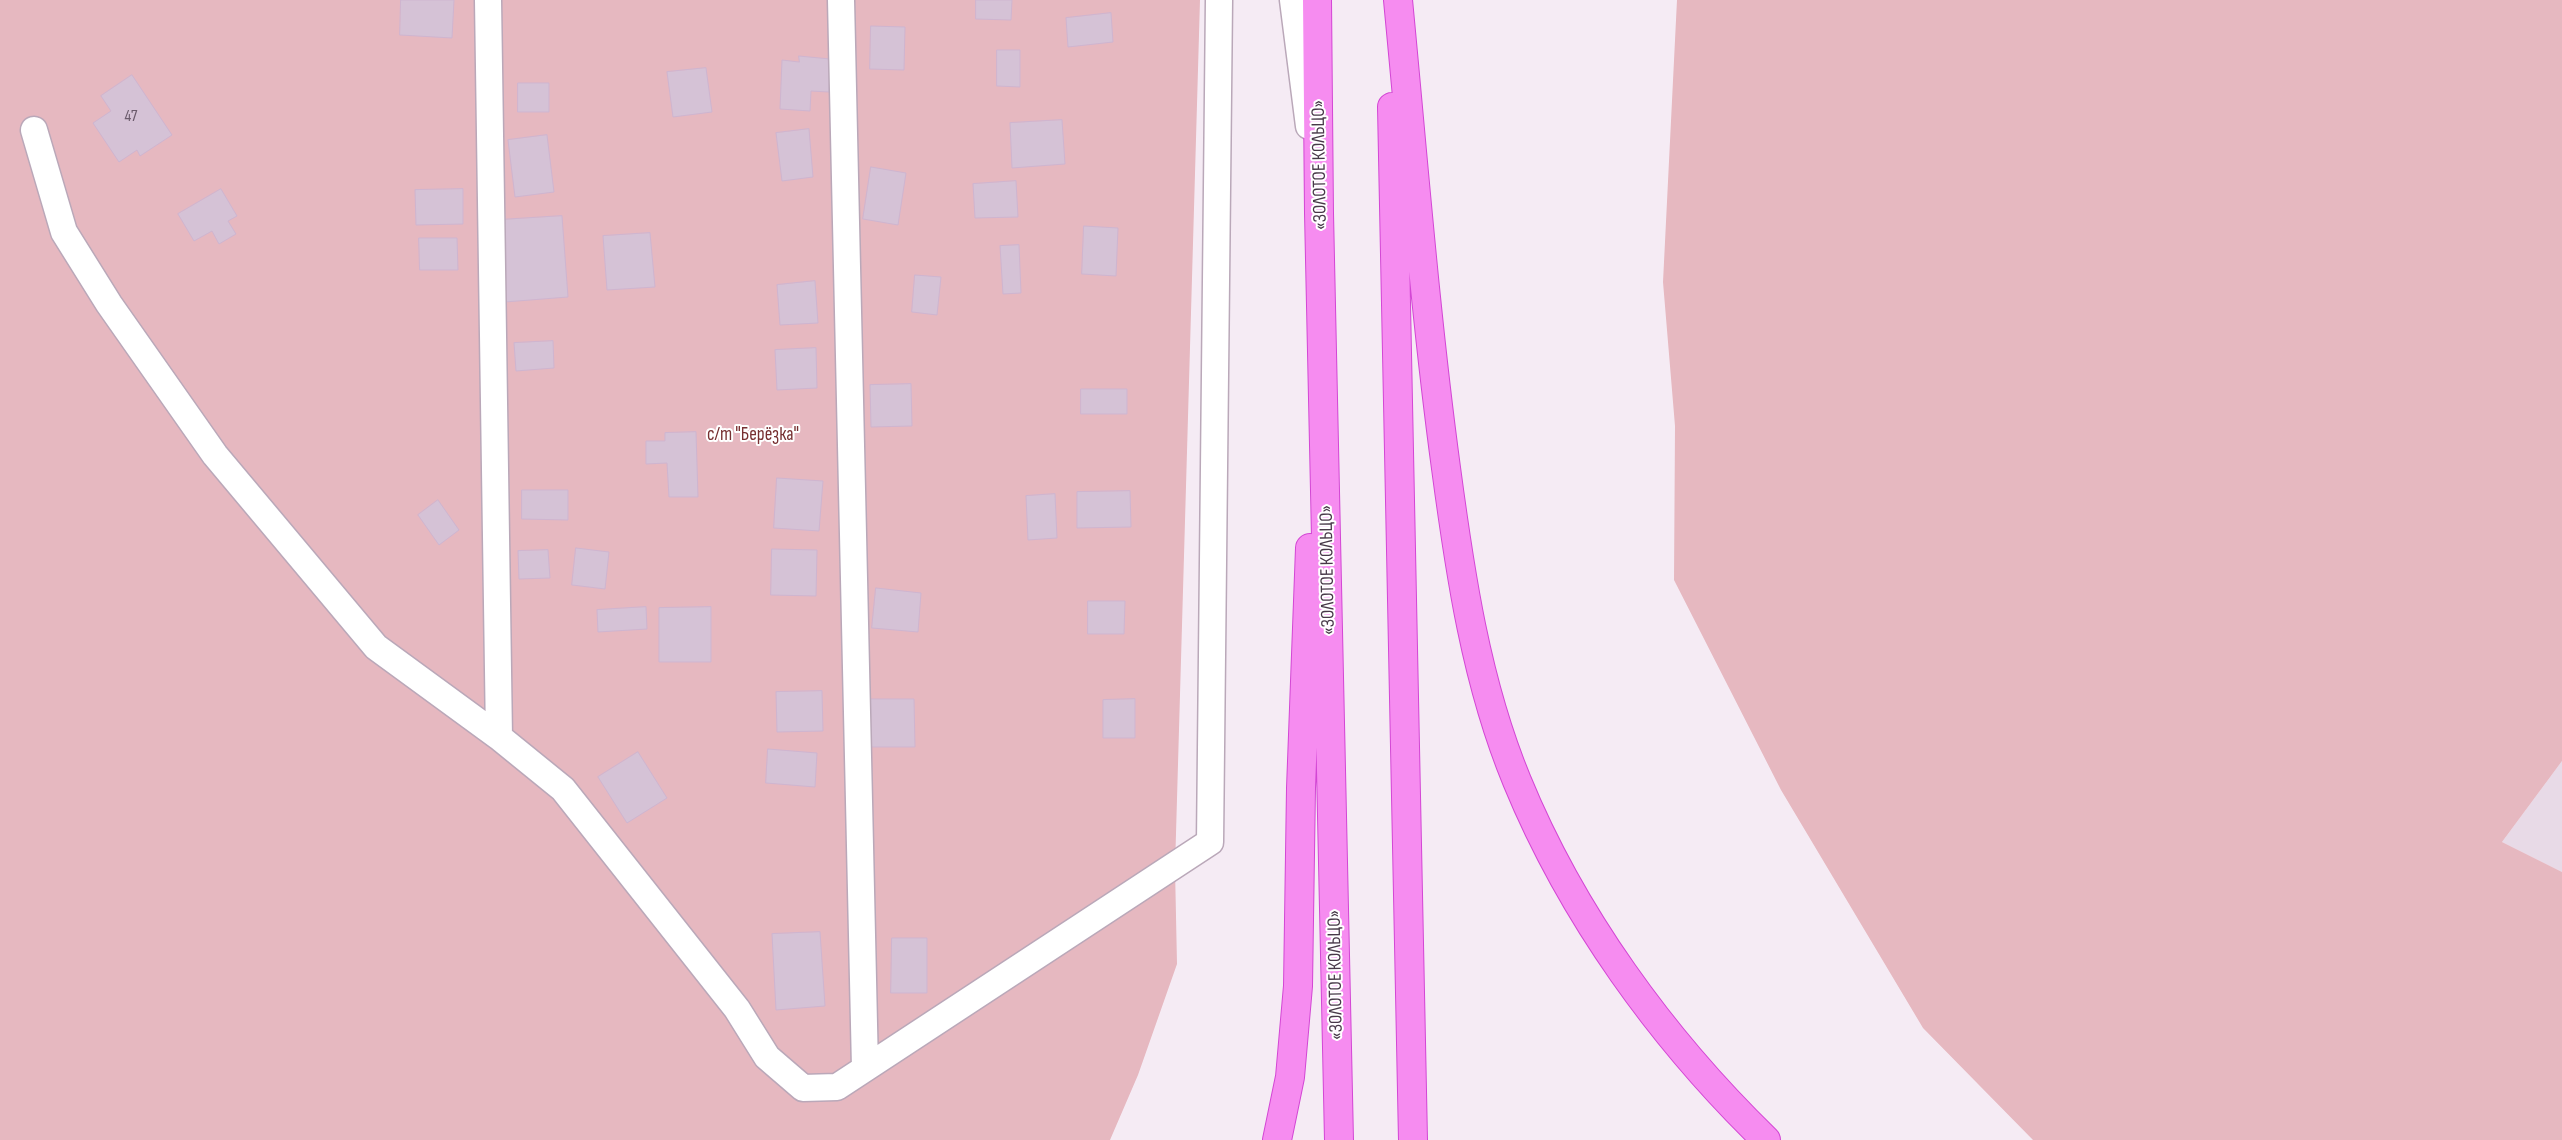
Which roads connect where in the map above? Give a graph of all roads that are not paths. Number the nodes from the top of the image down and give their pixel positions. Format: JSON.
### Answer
{"nodes":[{"id":1,"x":488,"y":0,"type":"edge"},
{"id":2,"x":841,"y":0,"type":"edge"},
{"id":3,"x":1219,"y":0,"type":"edge"},
{"id":4,"x":1293,"y":0,"type":"edge"},
{"id":5,"x":1317,"y":0,"type":"edge"},
{"id":6,"x":1390,"y":0,"type":"edge"},
{"id":7,"x":1398,"y":0,"type":"edge"},
{"id":8,"x":34,"y":130,"type":"dead end"},
{"id":9,"x":1319,"y":213,"type":"junction"},
{"id":10,"x":1321,"y":247,"type":"junction"},
{"id":11,"x":499,"y":737,"type":"junction"},
{"id":12,"x":865,"y":1068,"type":"junction"},
{"id":13,"x":1277,"y":1140,"type":"edge"},
{"id":14,"x":1339,"y":1140,"type":"edge"},
{"id":15,"x":1412,"y":1140,"type":"edge"},
{"id":16,"x":1766,"y":1140,"type":"edge"}],
"edges":[{"from":1,"to":11,"type":"lane"},
{"from":2,"to":12,"type":"lane"},
{"from":3,"to":12,"type":"lane"},
{"from":4,"to":9,"type":"lane"},
{"from":5,"to":9,"type":"highway","name":"«ЗОЛОТОЕ КОЛЬЦО»"},
{"from":6,"to":15,"type":"highway"},
{"from":7,"to":16,"type":"highway"},
{"from":8,"to":11,"type":"lane"},
{"from":9,"to":10,"type":"highway","name":"«ЗОЛОТОЕ КОЛЬЦО»"},
{"from":10,"to":13,"type":"highway"},
{"from":10,"to":14,"type":"highway","name":"«ЗОЛОТОЕ КОЛЬЦО»"},
{"from":11,"to":12,"type":"lane"}]}
